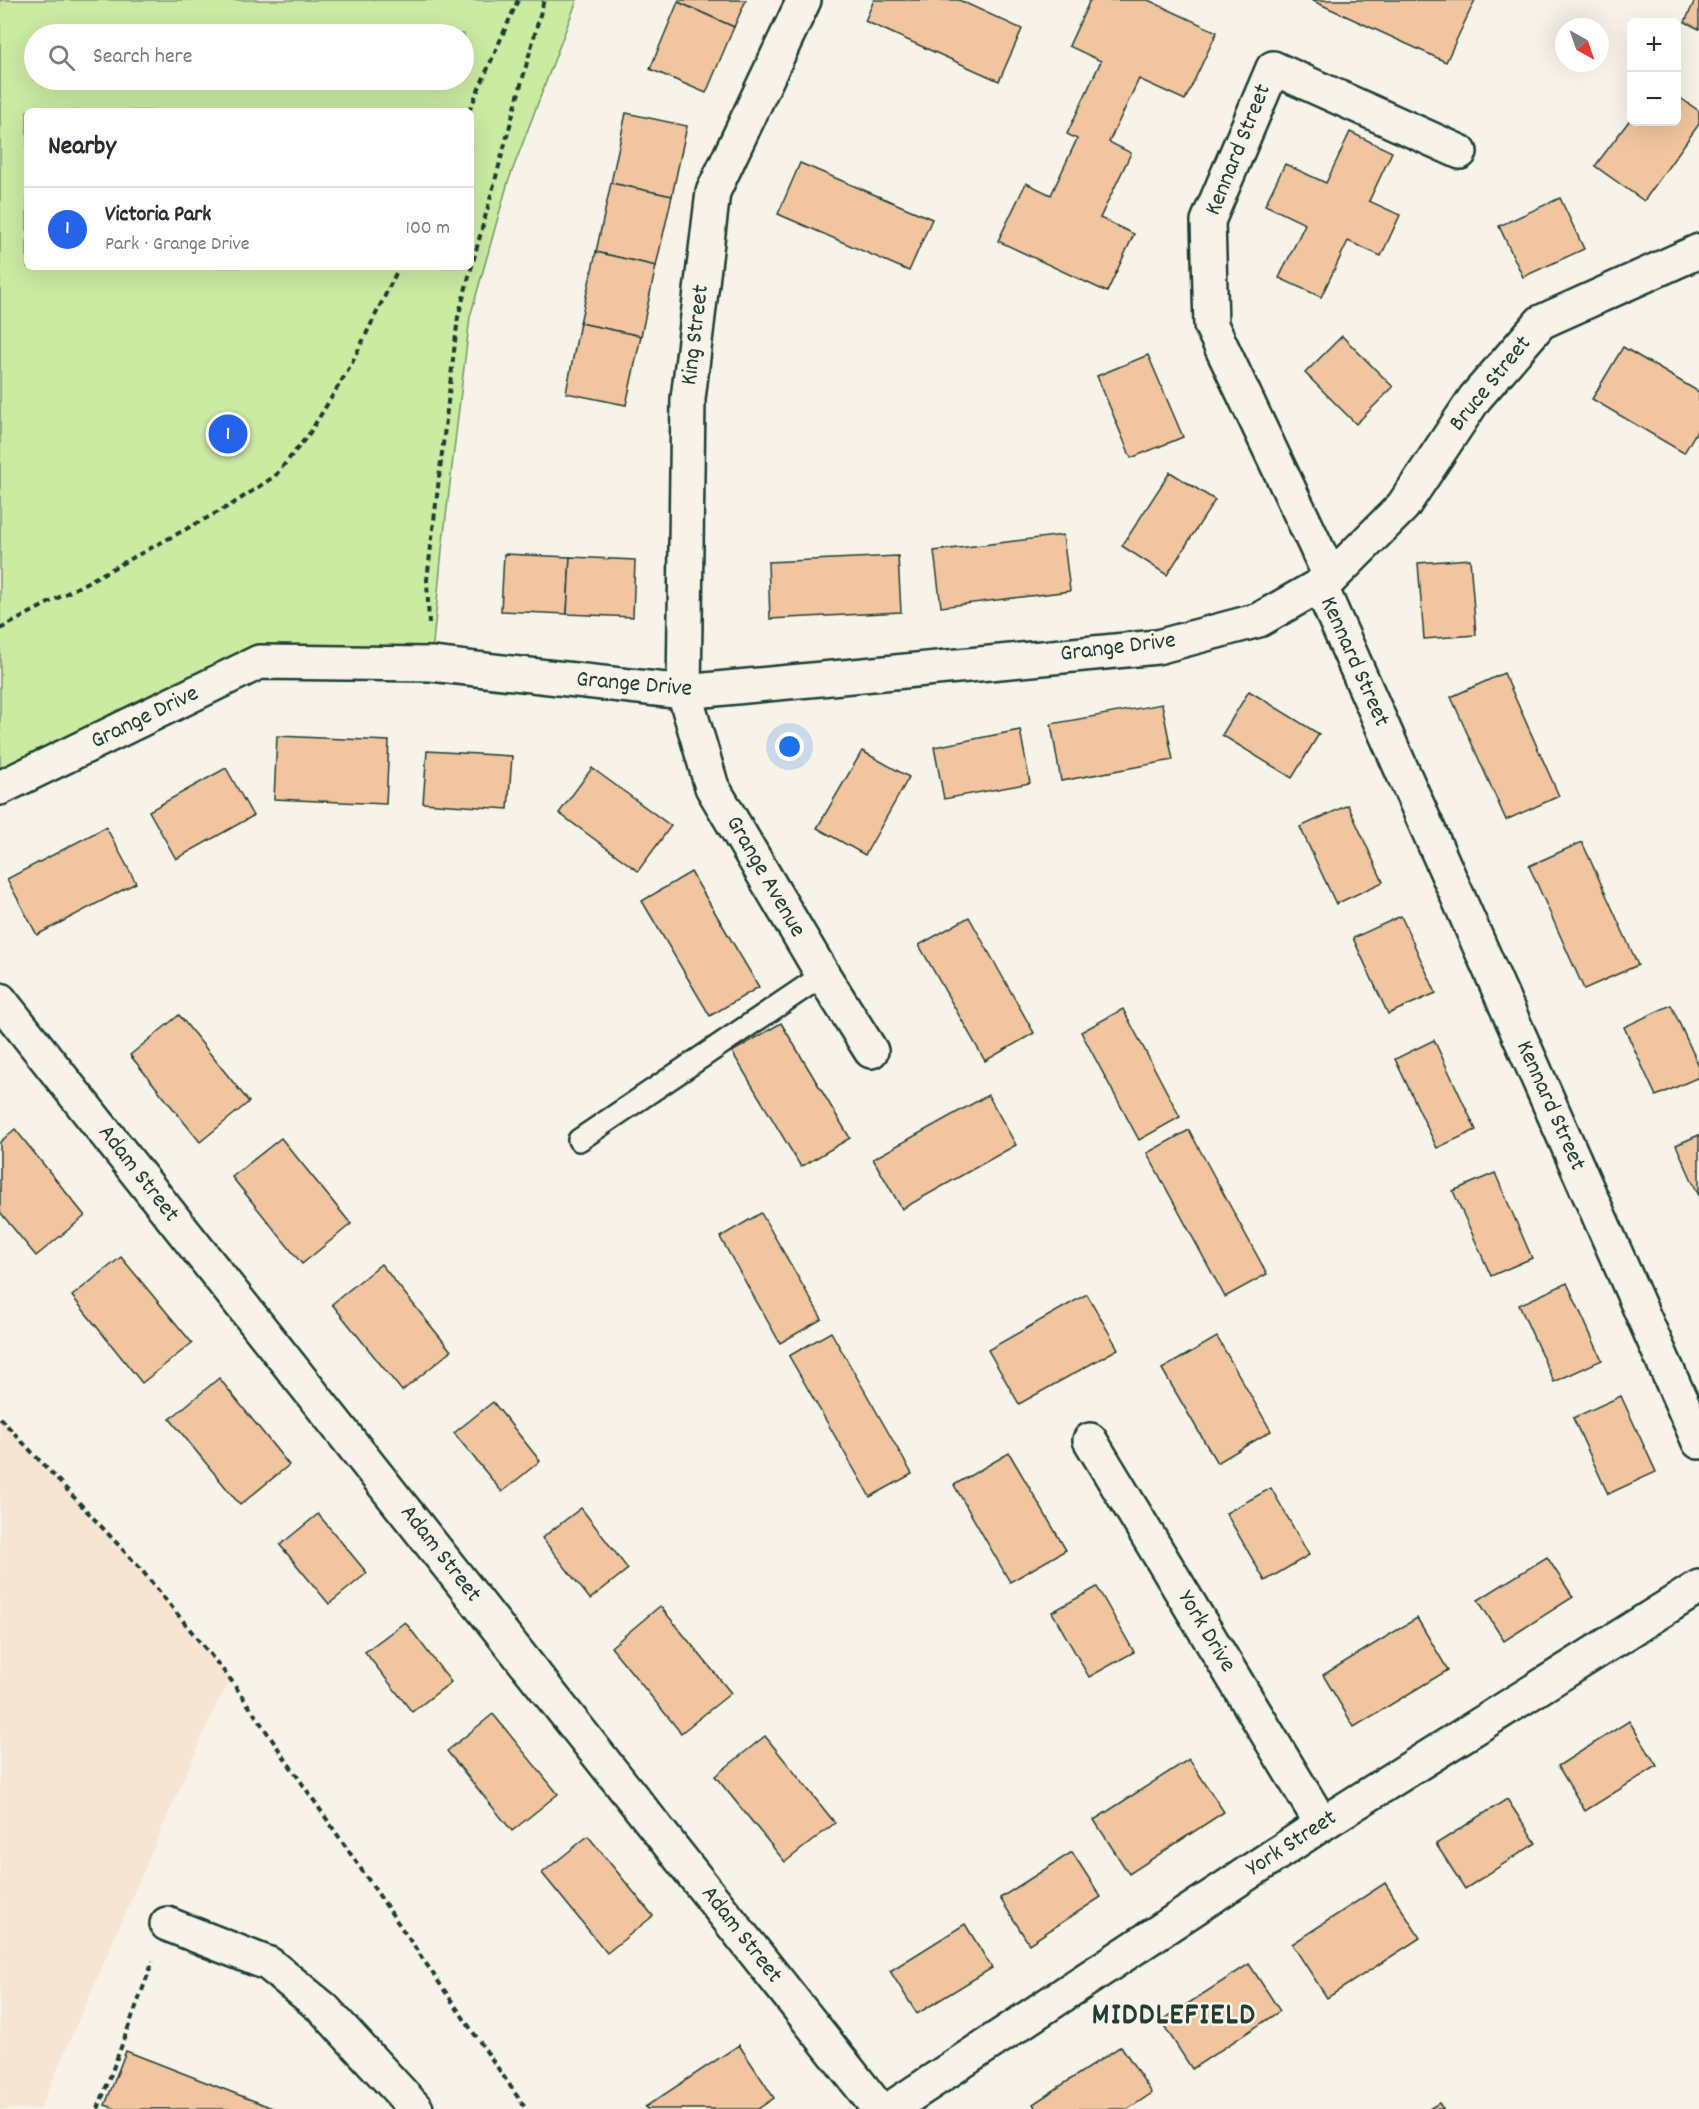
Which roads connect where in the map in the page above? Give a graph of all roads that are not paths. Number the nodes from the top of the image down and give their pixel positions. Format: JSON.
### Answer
{"nodes":[{"id":1,"x":804,"y":0,"type":"edge"},
{"id":2,"x":1460,"y":152,"type":"dead end"},
{"id":3,"x":1699,"y":251,"type":"edge"},
{"id":4,"x":1325,"y":582,"type":"junction"},
{"id":5,"x":684,"y":692,"type":"junction"},
{"id":6,"x":0,"y":788,"type":"edge"},
{"id":7,"x":823,"y":975,"type":"junction"},
{"id":8,"x":0,"y":1000,"type":"edge"},
{"id":9,"x":871,"y":1051,"type":"dead end"},
{"id":10,"x":579,"y":1140,"type":"dead end"},
{"id":11,"x":1090,"y":1440,"type":"dead end"},
{"id":12,"x":1699,"y":1442,"type":"edge"},
{"id":13,"x":1699,"y":1587,"type":"edge"},
{"id":14,"x":1322,"y":1824,"type":"junction"},
{"id":15,"x":167,"y":1924,"type":"road end"},
{"id":16,"x":416,"y":2109,"type":"edge"},
{"id":17,"x":879,"y":2109,"type":"edge"},
{"id":18,"x":890,"y":2109,"type":"edge"}],
"edges":[{"from":1,"to":5,"type":"street","name":"King Street"},
{"from":2,"to":4,"type":"street","name":"Kennard Street"},
{"from":3,"to":4,"type":"street","name":"Bruce Street"},
{"from":4,"to":5,"type":"street","name":"Grange Drive"},
{"from":4,"to":12,"type":"street","name":"Kennard Street"},
{"from":5,"to":6,"type":"street","name":"Grange Drive"},
{"from":5,"to":7,"type":"street","name":"Grange Avenue"},
{"from":7,"to":9,"type":"street","name":"Grange Avenue"},
{"from":7,"to":10,"type":"lane"},
{"from":8,"to":17,"type":"street","name":"Adam Street"},
{"from":11,"to":14,"type":"street","name":"York Drive"},
{"from":13,"to":14,"type":"street","name":"York Street"},
{"from":14,"to":18,"type":"street","name":"York Street"},
{"from":15,"to":16,"type":"street"}]}
